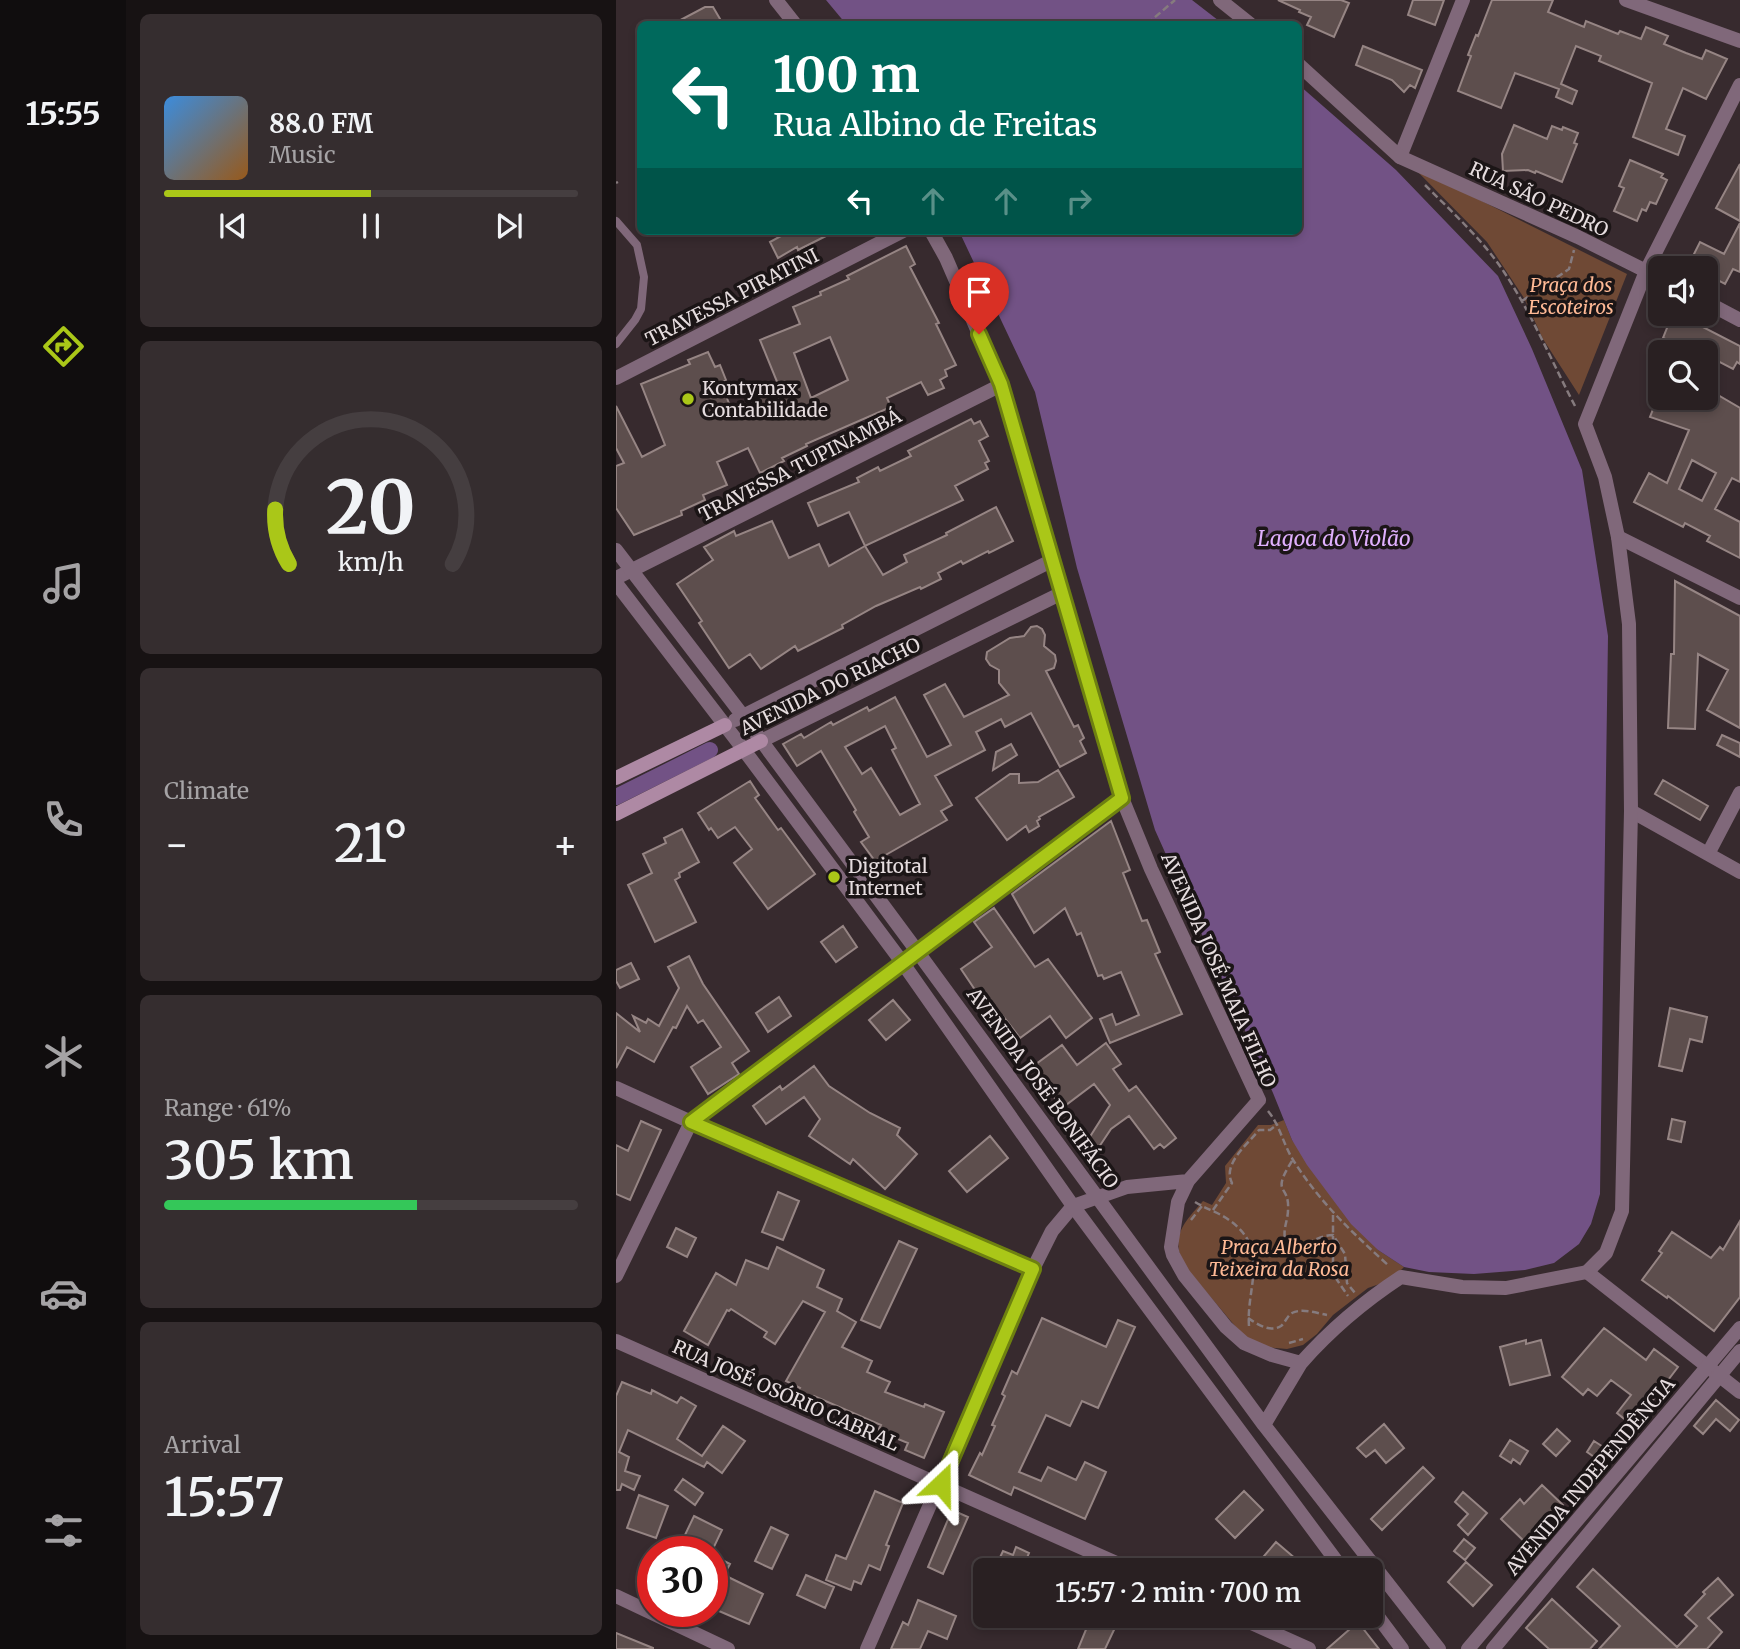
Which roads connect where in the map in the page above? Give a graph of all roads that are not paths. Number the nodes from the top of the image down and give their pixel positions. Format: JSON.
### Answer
{"nodes":[{"id":1,"x":776,"y":0,"type":"edge"},
{"id":2,"x":1220,"y":0,"type":"edge"},
{"id":3,"x":1463,"y":0,"type":"edge"},
{"id":4,"x":1626,"y":0,"type":"edge"},
{"id":5,"x":794,"y":21,"type":"edge"},
{"id":6,"x":1246,"y":21,"type":"edge"},
{"id":7,"x":1740,"y":41,"type":"edge"},
{"id":8,"x":1302,"y":68,"type":"edge"},
{"id":9,"x":1740,"y":85,"type":"edge"},
{"id":10,"x":1399,"y":157,"type":"junction"},
{"id":11,"x":616,"y":221,"type":"edge"},
{"id":12,"x":895,"y":235,"type":"edge"},
{"id":13,"x":932,"y":235,"type":"edge"},
{"id":14,"x":1646,"y":271,"type":"junction"},
{"id":15,"x":1718,"y":308,"type":"edge"},
{"id":16,"x":1740,"y":320,"type":"edge"},
{"id":17,"x":616,"y":344,"type":"edge"},
{"id":18,"x":616,"y":378,"type":"edge"},
{"id":19,"x":1001,"y":384,"type":"junction"},
{"id":20,"x":1618,"y":537,"type":"junction"},
{"id":21,"x":616,"y":550,"type":"edge"},
{"id":22,"x":1053,"y":560,"type":"junction"},
{"id":23,"x":632,"y":571,"type":"junction"},
{"id":24,"x":616,"y":581,"type":"edge"},
{"id":25,"x":1062,"y":593,"type":"junction"},
{"id":26,"x":1740,"y":598,"type":"edge"},
{"id":27,"x":674,"y":626,"type":"junction"},
{"id":28,"x":658,"y":637,"type":"junction"},
{"id":29,"x":743,"y":716,"type":"junction"},
{"id":30,"x":725,"y":725,"type":"junction"},
{"id":31,"x":761,"y":741,"type":"junction"},
{"id":32,"x":744,"y":750,"type":"junction"},
{"id":33,"x":616,"y":778,"type":"edge"},
{"id":34,"x":1740,"y":793,"type":"edge"},
{"id":35,"x":1122,"y":798,"type":"junction"},
{"id":36,"x":1631,"y":811,"type":"junction"},
{"id":37,"x":616,"y":814,"type":"edge"},
{"id":38,"x":1708,"y":854,"type":"junction"},
{"id":39,"x":1740,"y":872,"type":"edge"},
{"id":40,"x":917,"y":951,"type":"junction"},
{"id":41,"x":902,"y":962,"type":"junction"},
{"id":42,"x":616,"y":1088,"type":"edge"},
{"id":43,"x":691,"y":1122,"type":"junction"},
{"id":44,"x":1188,"y":1181,"type":"junction"},
{"id":45,"x":1099,"y":1196,"type":"junction"},
{"id":46,"x":1073,"y":1206,"type":"junction"},
{"id":47,"x":1033,"y":1269,"type":"junction"},
{"id":48,"x":1587,"y":1272,"type":"junction"},
{"id":49,"x":616,"y":1276,"type":"edge"},
{"id":50,"x":1740,"y":1328,"type":"edge"},
{"id":51,"x":616,"y":1341,"type":"edge"},
{"id":52,"x":1740,"y":1351,"type":"edge"},
{"id":53,"x":1301,"y":1363,"type":"junction"},
{"id":54,"x":1713,"y":1372,"type":"junction"},
{"id":55,"x":1740,"y":1392,"type":"edge"},
{"id":56,"x":1245,"y":1397,"type":"junction"},
{"id":57,"x":1226,"y":1412,"type":"junction"},
{"id":58,"x":1264,"y":1425,"type":"junction"},
{"id":59,"x":941,"y":1484,"type":"junction"},
{"id":60,"x":1596,"y":1499,"type":"junction"},
{"id":61,"x":1607,"y":1512,"type":"junction"},
{"id":62,"x":1105,"y":1558,"type":"edge"},
{"id":63,"x":1334,"y":1558,"type":"edge"},
{"id":64,"x":616,"y":1596,"type":"edge"},
{"id":65,"x":1383,"y":1623,"type":"edge"},
{"id":66,"x":1263,"y":1628,"type":"edge"},
{"id":67,"x":721,"y":1648,"type":"edge"},
{"id":68,"x":867,"y":1649,"type":"edge"},
{"id":69,"x":1309,"y":1649,"type":"edge"},
{"id":70,"x":1402,"y":1649,"type":"edge"},
{"id":71,"x":1439,"y":1649,"type":"edge"},
{"id":72,"x":1468,"y":1649,"type":"edge"},
{"id":73,"x":1493,"y":1649,"type":"edge"}],
"edges":[{"from":1,"to":5,"type":"street"},
{"from":2,"to":6,"type":"street"},
{"from":3,"to":10,"type":"street"},
{"from":4,"to":7,"type":"street"},
{"from":8,"to":10,"type":"street"},
{"from":9,"to":14,"type":"street"},
{"from":10,"to":14,"type":"street","name":"RUA SÃO PEDRO"},
{"from":11,"to":17,"type":"lane"},
{"from":12,"to":18,"type":"street","name":"TRAVESSA PIRATINI"},
{"from":13,"to":19,"type":"street","name":"AVENIDA JOSÉ MAIA FILHO"},
{"from":14,"to":20,"type":"street"},
{"from":15,"to":16,"type":"street"},
{"from":19,"to":22,"type":"street","name":"AVENIDA JOSÉ MAIA FILHO"},
{"from":19,"to":23,"type":"street","name":"TRAVESSA TUPINAMBÁ"},
{"from":20,"to":26,"type":"street"},
{"from":20,"to":36,"type":"street"},
{"from":21,"to":23,"type":"street","name":"AVENIDA JOSÉ BONIFÁCIO"},
{"from":22,"to":25,"type":"street","name":"AVENIDA JOSÉ MAIA FILHO"},
{"from":22,"to":29,"type":"street","name":"AVENIDA DO RIACHO"},
{"from":23,"to":24,"type":"street","name":"TRAVESSA TUPINAMBÁ"},
{"from":23,"to":27,"type":"street","name":"AVENIDA JOSÉ BONIFÁCIO"},
{"from":24,"to":28,"type":"street"},
{"from":25,"to":31,"type":"street","name":"AVENIDA DO RIACHO"},
{"from":25,"to":35,"type":"street","name":"AVENIDA JOSÉ MAIA FILHO"},
{"from":27,"to":28,"type":"street"},
{"from":27,"to":29,"type":"street","name":"AVENIDA JOSÉ BONIFÁCIO"},
{"from":28,"to":30,"type":"street"},
{"from":29,"to":30,"type":"street","name":"AVENIDA DO RIACHO"},
{"from":29,"to":31,"type":"street","name":"AVENIDA JOSÉ BONIFÁCIO"},
{"from":30,"to":32,"type":"street"},
{"from":30,"to":33,"type":"main road","name":"AVENIDA DO RIACHO"},
{"from":31,"to":32,"type":"main road","name":"AVENIDA DO RIACHO"},
{"from":31,"to":40,"type":"street","name":"AVENIDA JOSÉ BONIFÁCIO"},
{"from":32,"to":37,"type":"main road","name":"AVENIDA DO RIACHO"},
{"from":32,"to":41,"type":"street"},
{"from":34,"to":38,"type":"street"},
{"from":35,"to":40,"type":"street"},
{"from":35,"to":44,"type":"street","name":"AVENIDA JOSÉ MAIA FILHO"},
{"from":36,"to":38,"type":"street"},
{"from":36,"to":48,"type":"street"},
{"from":38,"to":39,"type":"street"},
{"from":40,"to":41,"type":"street"},
{"from":40,"to":45,"type":"street","name":"AVENIDA JOSÉ BONIFÁCIO"},
{"from":41,"to":43,"type":"street"},
{"from":41,"to":46,"type":"street"},
{"from":42,"to":43,"type":"street"},
{"from":43,"to":47,"type":"street"},
{"from":43,"to":49,"type":"street"},
{"from":44,"to":45,"type":"street"},
{"from":44,"to":53,"type":"street","name":"AVENIDA JOSÉ MAIA FILHO"},
{"from":45,"to":46,"type":"street"},
{"from":45,"to":56,"type":"street","name":"AVENIDA JOSÉ BONIFÁCIO"},
{"from":46,"to":47,"type":"street"},
{"from":46,"to":57,"type":"street"},
{"from":47,"to":59,"type":"street"},
{"from":48,"to":53,"type":"street"},
{"from":48,"to":54,"type":"street"},
{"from":50,"to":54,"type":"street","name":"AVENIDA INDEPENDÊNCIA"},
{"from":51,"to":59,"type":"street","name":"RUA JOSÉ OSÓRIO CABRAL"},
{"from":52,"to":54,"type":"street","name":"AVENIDA INDEPENDÊNCIA"},
{"from":53,"to":58,"type":"street"},
{"from":54,"to":55,"type":"street"},
{"from":54,"to":60,"type":"street","name":"AVENIDA INDEPENDÊNCIA"},
{"from":54,"to":61,"type":"street","name":"AVENIDA INDEPENDÊNCIA"},
{"from":56,"to":57,"type":"street"},
{"from":56,"to":58,"type":"street","name":"AVENIDA JOSÉ BONIFÁCIO"},
{"from":57,"to":63,"type":"street"},
{"from":58,"to":71,"type":"street","name":"AVENIDA JOSÉ BONIFÁCIO"},
{"from":59,"to":62,"type":"street","name":"RUA JOSÉ OSÓRIO CABRAL"},
{"from":59,"to":68,"type":"street"},
{"from":60,"to":61,"type":"street"},
{"from":60,"to":72,"type":"street","name":"AVENIDA INDEPENDÊNCIA"},
{"from":61,"to":73,"type":"street","name":"AVENIDA INDEPENDÊNCIA"},
{"from":64,"to":67,"type":"street"},
{"from":65,"to":70,"type":"street"},
{"from":66,"to":69,"type":"street"}]}
